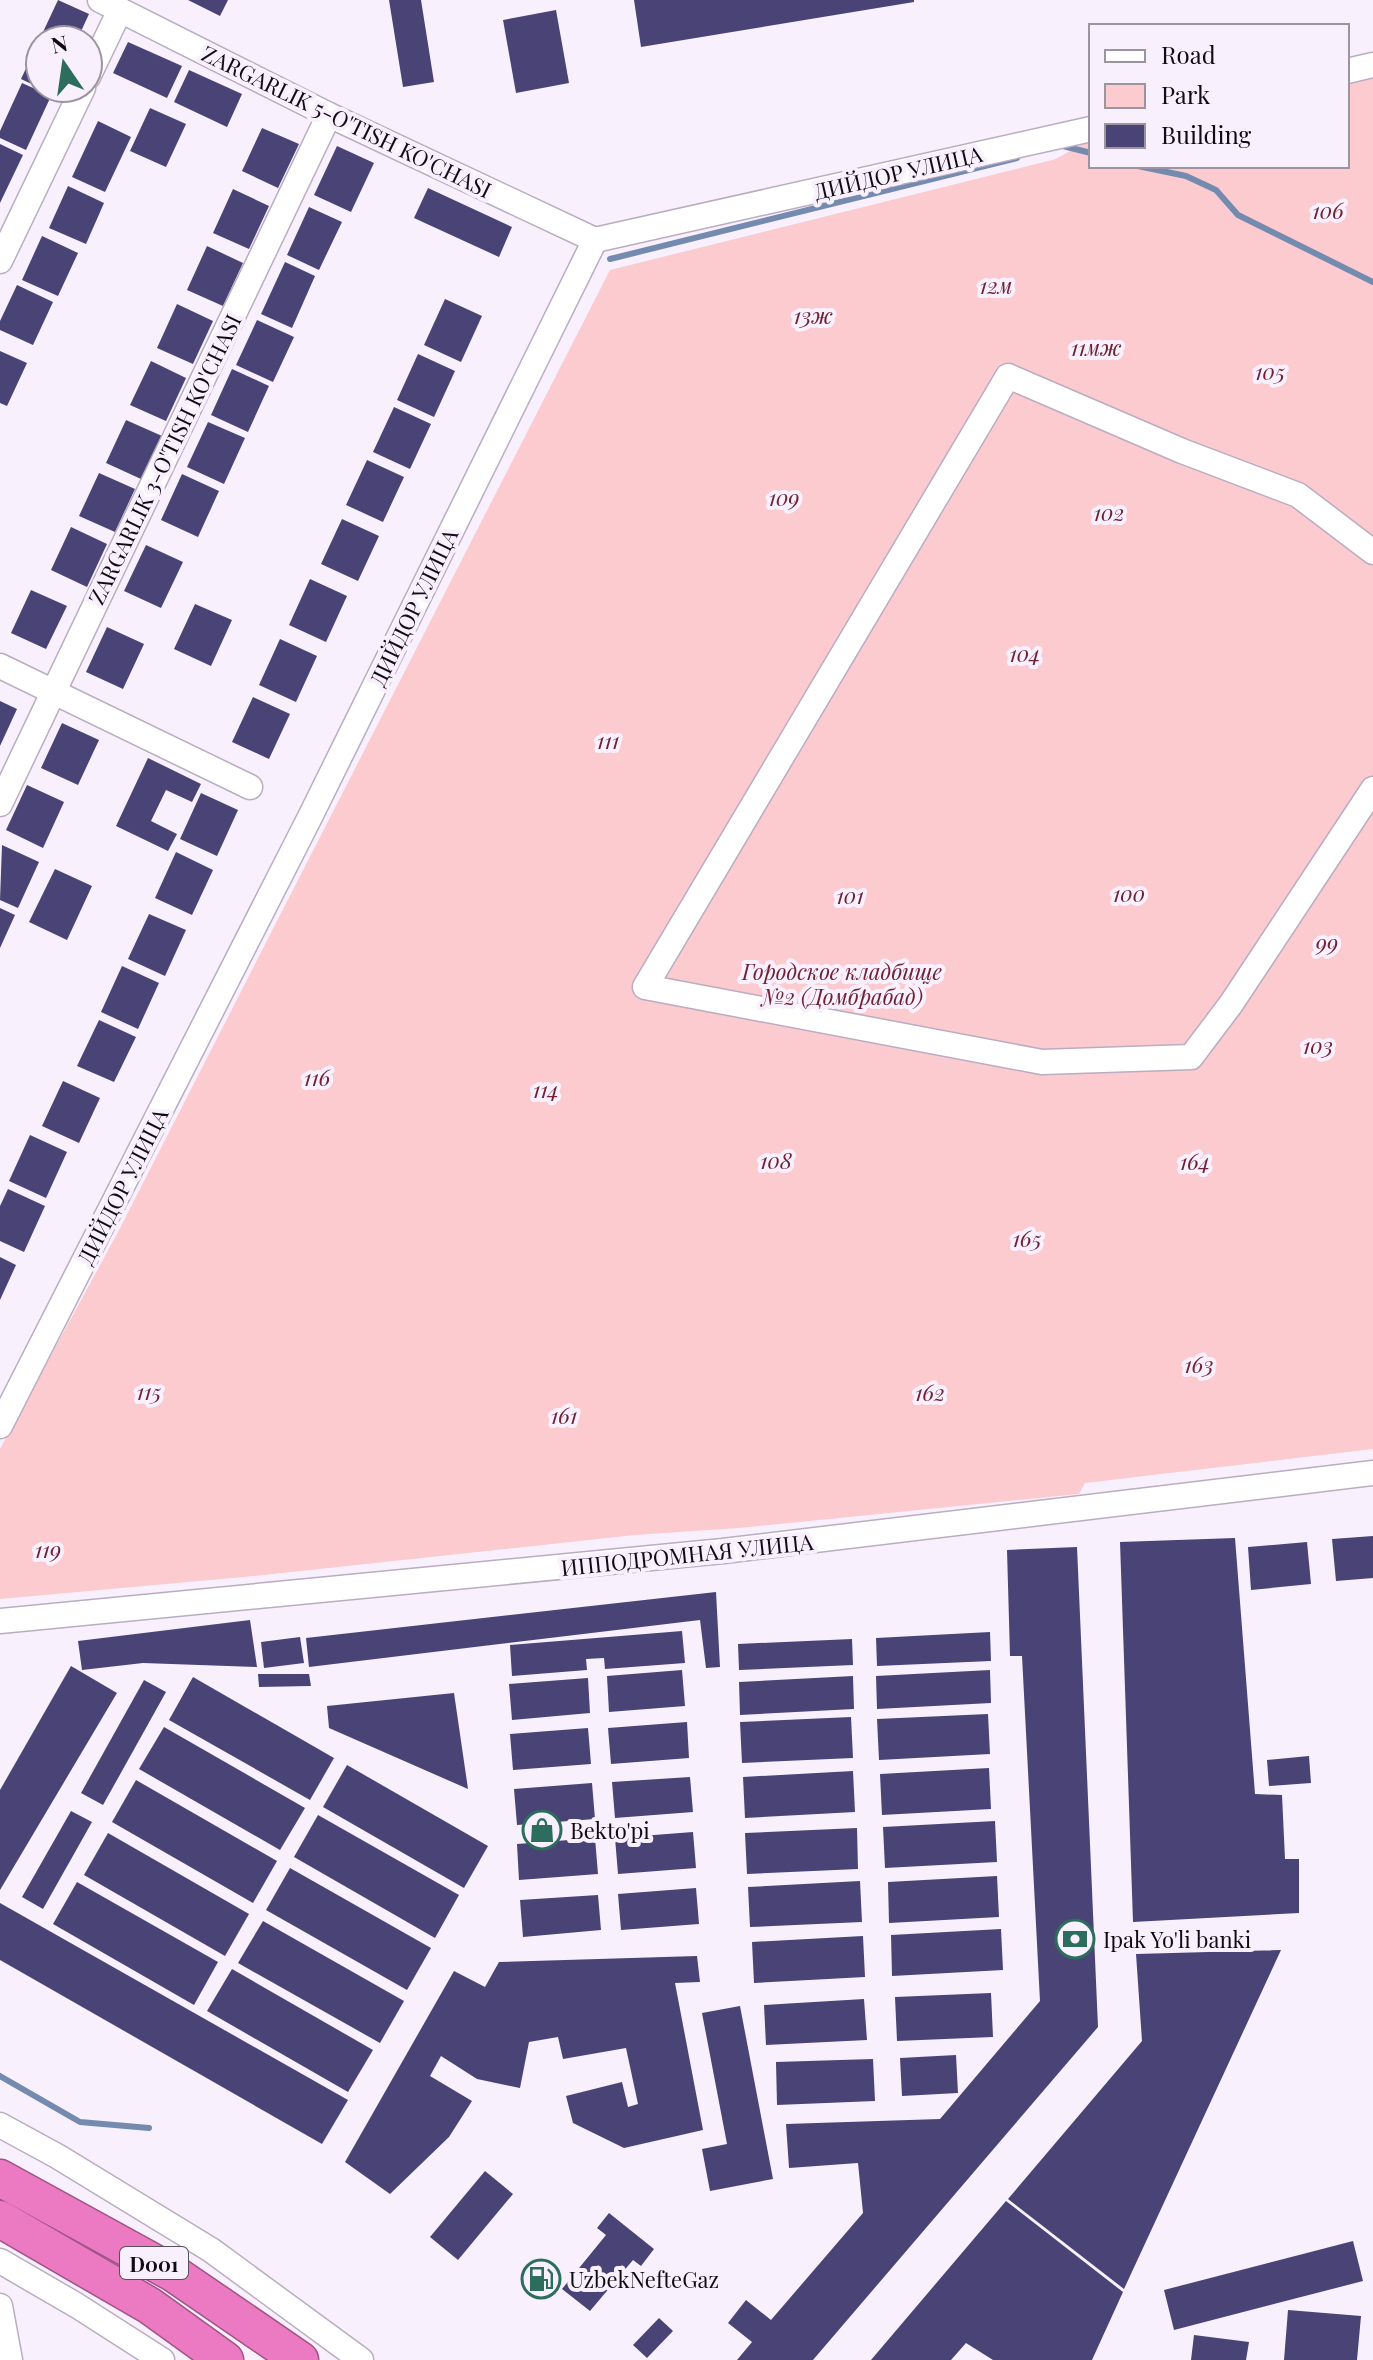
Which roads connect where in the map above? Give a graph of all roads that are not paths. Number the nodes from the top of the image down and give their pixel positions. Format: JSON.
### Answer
{"nodes":[{"id":1,"x":110,"y":5,"type":"edge"},
{"id":2,"x":104,"y":25,"type":"edge"},
{"id":3,"x":1373,"y":65,"type":"edge"},
{"id":4,"x":1349,"y":71,"type":"edge"},
{"id":5,"x":75,"y":104,"type":"edge"},
{"id":6,"x":329,"y":115,"type":"junction"},
{"id":7,"x":1089,"y":129,"type":"edge"},
{"id":8,"x":595,"y":240,"type":"junction"},
{"id":9,"x":0,"y":261,"type":"edge"},
{"id":10,"x":1373,"y":552,"type":"edge"},
{"id":11,"x":0,"y":666,"type":"edge"},
{"id":12,"x":53,"y":692,"type":"junction"},
{"id":13,"x":250,"y":787,"type":"dead end"},
{"id":14,"x":1373,"y":789,"type":"edge"},
{"id":15,"x":0,"y":804,"type":"edge"},
{"id":16,"x":0,"y":1426,"type":"edge"},
{"id":17,"x":1373,"y":1473,"type":"edge"},
{"id":18,"x":0,"y":1621,"type":"edge"},
{"id":19,"x":0,"y":2125,"type":"edge"},
{"id":20,"x":0,"y":2178,"type":"edge"},
{"id":21,"x":0,"y":2219,"type":"edge"},
{"id":22,"x":0,"y":2261,"type":"edge"},
{"id":23,"x":0,"y":2306,"type":"edge"},
{"id":24,"x":10,"y":2360,"type":"edge"},
{"id":25,"x":162,"y":2360,"type":"edge"},
{"id":26,"x":225,"y":2360,"type":"edge"},
{"id":27,"x":300,"y":2360,"type":"edge"},
{"id":28,"x":361,"y":2360,"type":"edge"}],
"edges":[{"from":1,"to":2,"type":"street"},
{"from":1,"to":6,"type":"street","name":"ZARGARLIK 5-O'TISH KO'CHASI"},
{"from":3,"to":4,"type":"street"},
{"from":5,"to":9,"type":"street"},
{"from":6,"to":8,"type":"street","name":"ZARGARLIK 5-O'TISH KO'CHASI"},
{"from":6,"to":12,"type":"street","name":"ZARGARLIK 3-O'TISH KO'CHASI"},
{"from":7,"to":8,"type":"street","name":"ДИЙДОР УЛИЦА"},
{"from":8,"to":16,"type":"street","name":"ДИЙДОР УЛИЦА"},
{"from":10,"to":14,"type":"street"},
{"from":11,"to":12,"type":"street"},
{"from":12,"to":13,"type":"street"},
{"from":12,"to":15,"type":"street","name":"ZARGARLIK 3-O'TISH KO'CHASI"},
{"from":17,"to":18,"type":"street","name":"ИППОДРОМНАЯ УЛИЦА"},
{"from":19,"to":28,"type":"street"},
{"from":20,"to":27,"type":"highway","number":"D001"},
{"from":21,"to":26,"type":"highway","number":"D001"},
{"from":22,"to":25,"type":"street"},
{"from":23,"to":24,"type":"street"}]}
